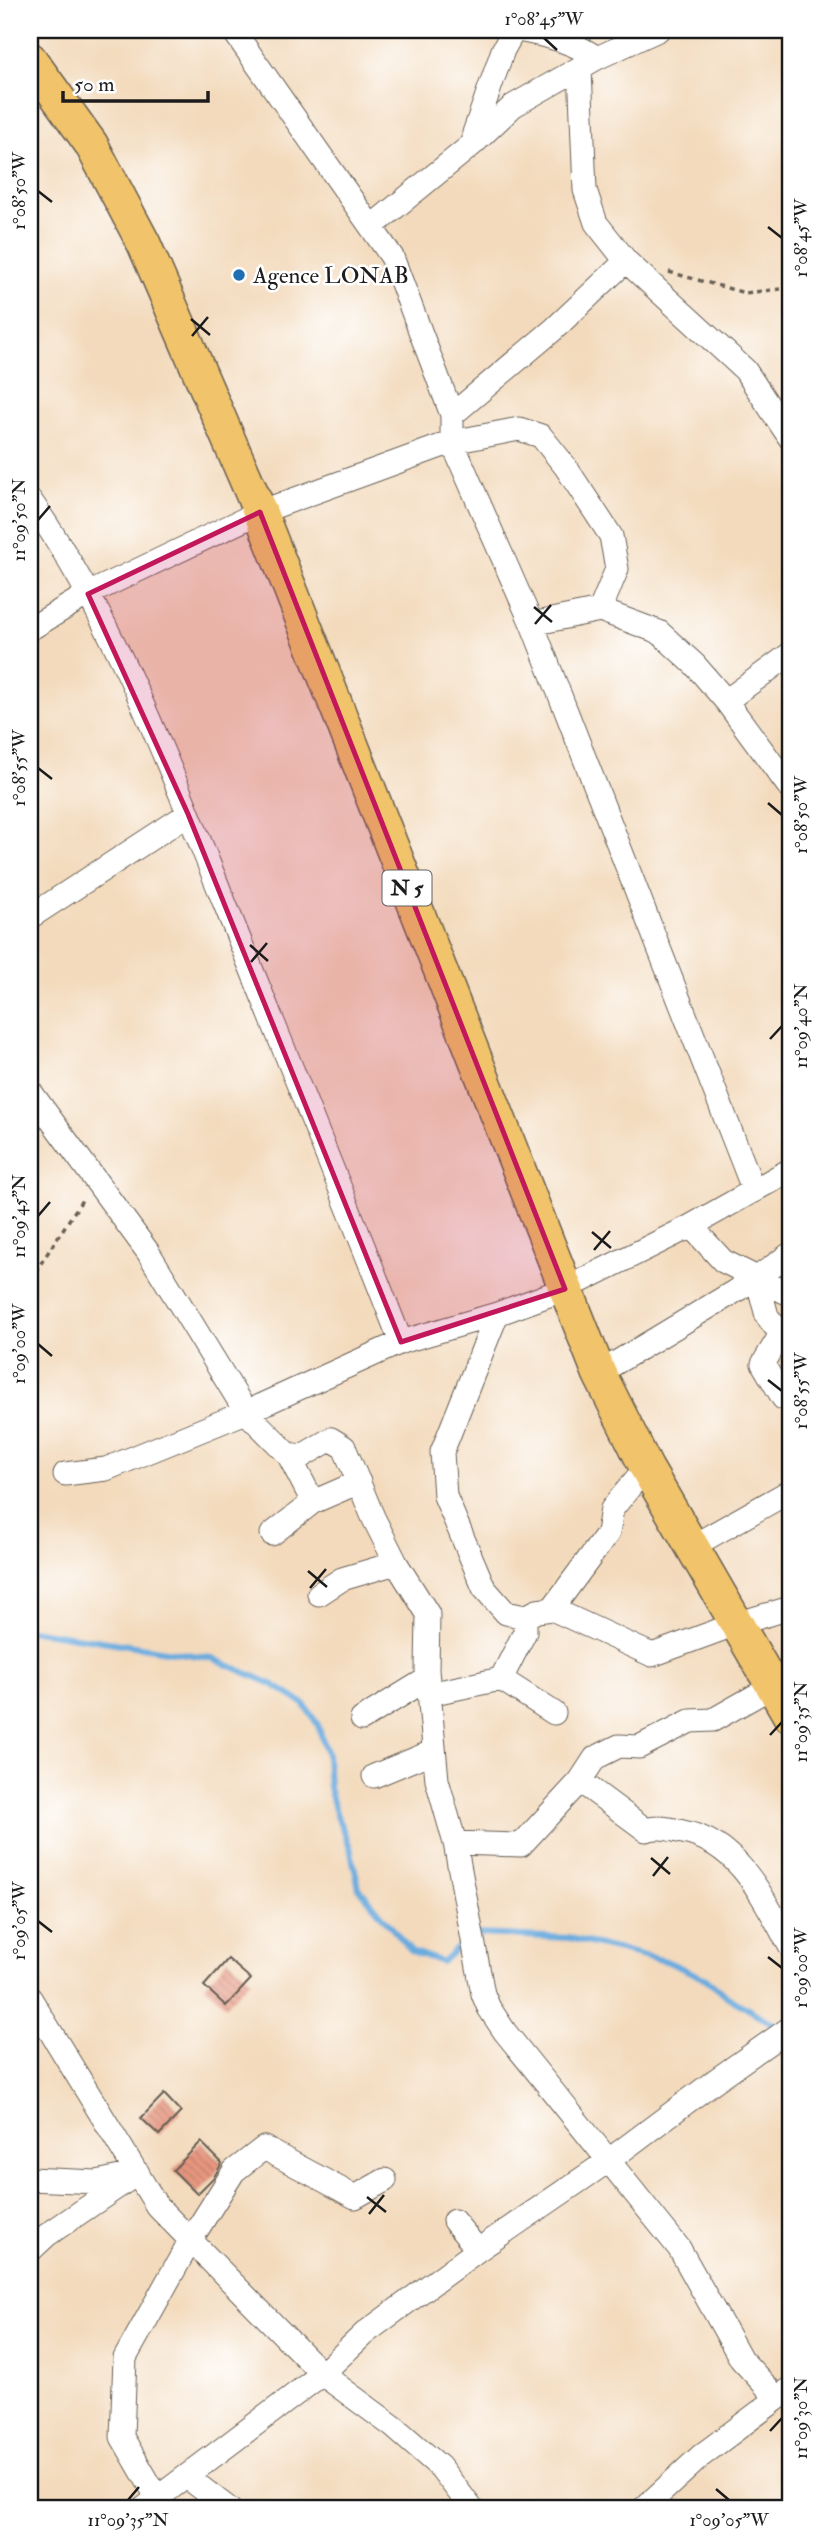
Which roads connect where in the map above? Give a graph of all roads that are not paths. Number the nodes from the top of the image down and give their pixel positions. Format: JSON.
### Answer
{"nodes":[{"id":1,"x":233,"y":30,"type":"edge"},
{"id":2,"x":514,"y":30,"type":"edge"},
{"id":3,"x":519,"y":30,"type":"edge"},
{"id":4,"x":659,"y":30,"type":"edge"},
{"id":5,"x":30,"y":59,"type":"edge"},
{"id":6,"x":588,"y":63,"type":"junction"},
{"id":7,"x":474,"y":143,"type":"junction"},
{"id":8,"x":371,"y":227,"type":"junction"},
{"id":9,"x":626,"y":261,"type":"junction"},
{"id":10,"x":452,"y":415,"type":"junction"},
{"id":11,"x":790,"y":438,"type":"edge"},
{"id":12,"x":453,"y":442,"type":"junction"},
{"id":13,"x":30,"y":500,"type":"edge"},
{"id":14,"x":260,"y":512,"type":"junction"},
{"id":15,"x":88,"y":594,"type":"junction"},
{"id":16,"x":600,"y":610,"type":"junction"},
{"id":17,"x":532,"y":624,"type":"junction"},
{"id":18,"x":30,"y":629,"type":"edge"},
{"id":19,"x":790,"y":654,"type":"edge"},
{"id":20,"x":726,"y":701,"type":"junction"},
{"id":21,"x":790,"y":788,"type":"edge"},
{"id":22,"x":188,"y":814,"type":"junction"},
{"id":23,"x":30,"y":917,"type":"edge"},
{"id":24,"x":30,"y":1091,"type":"edge"},
{"id":25,"x":789,"y":1173,"type":"edge"},
{"id":26,"x":754,"y":1191,"type":"junction"},
{"id":27,"x":691,"y":1226,"type":"junction"},
{"id":28,"x":790,"y":1254,"type":"edge"},
{"id":29,"x":757,"y":1278,"type":"junction"},
{"id":30,"x":565,"y":1289,"type":"junction"},
{"id":31,"x":790,"y":1292,"type":"edge"},
{"id":32,"x":497,"y":1314,"type":"junction"},
{"id":33,"x":401,"y":1342,"type":"junction"},
{"id":34,"x":599,"y":1373,"type":"junction"},
{"id":35,"x":783,"y":1398,"type":"dead end"},
{"id":36,"x":246,"y":1412,"type":"junction"},
{"id":37,"x":288,"y":1454,"type":"junction"},
{"id":38,"x":646,"y":1467,"type":"junction"},
{"id":39,"x":65,"y":1474,"type":"dead end"},
{"id":40,"x":359,"y":1482,"type":"junction"},
{"id":41,"x":790,"y":1491,"type":"edge"},
{"id":42,"x":313,"y":1502,"type":"junction"},
{"id":43,"x":272,"y":1535,"type":"dead end"},
{"id":44,"x":693,"y":1546,"type":"junction"},
{"id":45,"x":396,"y":1563,"type":"junction"},
{"id":46,"x":319,"y":1594,"type":"dead end"},
{"id":47,"x":790,"y":1608,"type":"edge"},
{"id":48,"x":552,"y":1609,"type":"junction"},
{"id":49,"x":525,"y":1617,"type":"junction"},
{"id":50,"x":736,"y":1624,"type":"junction"},
{"id":51,"x":501,"y":1679,"type":"junction"},
{"id":52,"x":773,"y":1686,"type":"junction"},
{"id":53,"x":428,"y":1687,"type":"junction"},
{"id":54,"x":554,"y":1713,"type":"dead end"},
{"id":55,"x":790,"y":1716,"type":"edge"},
{"id":56,"x":362,"y":1719,"type":"dead end"},
{"id":57,"x":435,"y":1751,"type":"junction"},
{"id":58,"x":374,"y":1776,"type":"dead end"},
{"id":59,"x":580,"y":1781,"type":"junction"},
{"id":60,"x":455,"y":1843,"type":"junction"},
{"id":61,"x":790,"y":1946,"type":"edge"},
{"id":62,"x":30,"y":1998,"type":"edge"},
{"id":63,"x":37,"y":2027,"type":"edge"},
{"id":64,"x":790,"y":2028,"type":"edge"},
{"id":65,"x":608,"y":2161,"type":"junction"},
{"id":66,"x":138,"y":2173,"type":"junction"},
{"id":67,"x":30,"y":2179,"type":"edge"},
{"id":68,"x":385,"y":2180,"type":"dead end"},
{"id":69,"x":454,"y":2221,"type":"dead end"},
{"id":70,"x":190,"y":2241,"type":"junction"},
{"id":71,"x":30,"y":2250,"type":"edge"},
{"id":72,"x":478,"y":2250,"type":"junction"},
{"id":73,"x":322,"y":2374,"type":"junction"},
{"id":74,"x":784,"y":2394,"type":"edge"},
{"id":75,"x":187,"y":2477,"type":"junction"},
{"id":76,"x":151,"y":2504,"type":"edge"},
{"id":77,"x":229,"y":2509,"type":"edge"},
{"id":78,"x":472,"y":2509,"type":"edge"},
{"id":79,"x":643,"y":2509,"type":"edge"}],
"edges":[{"from":1,"to":8,"type":"street"},
{"from":2,"to":7,"type":"street"},
{"from":3,"to":6,"type":"street"},
{"from":4,"to":6,"type":"street"},
{"from":5,"to":14,"type":"highway","number":"N 5"},
{"from":6,"to":7,"type":"street"},
{"from":6,"to":9,"type":"street"},
{"from":7,"to":8,"type":"street"},
{"from":8,"to":10,"type":"street"},
{"from":9,"to":10,"type":"street"},
{"from":9,"to":11,"type":"street"},
{"from":10,"to":12,"type":"street"},
{"from":12,"to":14,"type":"street"},
{"from":12,"to":16,"type":"street"},
{"from":12,"to":17,"type":"street"},
{"from":13,"to":15,"type":"street"},
{"from":14,"to":15,"type":"street"},
{"from":14,"to":30,"type":"highway","number":"N 5"},
{"from":15,"to":18,"type":"street"},
{"from":15,"to":22,"type":"street"},
{"from":16,"to":17,"type":"street"},
{"from":16,"to":20,"type":"street"},
{"from":17,"to":26,"type":"street"},
{"from":19,"to":20,"type":"street"},
{"from":20,"to":21,"type":"street"},
{"from":22,"to":23,"type":"street"},
{"from":22,"to":33,"type":"street"},
{"from":24,"to":36,"type":"street"},
{"from":25,"to":26,"type":"street"},
{"from":26,"to":27,"type":"street"},
{"from":27,"to":29,"type":"street"},
{"from":27,"to":30,"type":"street"},
{"from":28,"to":29,"type":"street"},
{"from":29,"to":31,"type":"street"},
{"from":29,"to":34,"type":"street"},
{"from":29,"to":35,"type":"street"},
{"from":30,"to":32,"type":"street"},
{"from":30,"to":34,"type":"highway","number":"N 5"},
{"from":32,"to":33,"type":"street"},
{"from":32,"to":49,"type":"street"},
{"from":33,"to":36,"type":"street"},
{"from":34,"to":38,"type":"highway","number":"N 5"},
{"from":36,"to":37,"type":"street"},
{"from":36,"to":39,"type":"street"},
{"from":37,"to":40,"type":"street"},
{"from":37,"to":42,"type":"street"},
{"from":38,"to":44,"type":"highway","number":"N 5"},
{"from":38,"to":48,"type":"street"},
{"from":40,"to":42,"type":"street"},
{"from":40,"to":45,"type":"street"},
{"from":41,"to":44,"type":"street"},
{"from":42,"to":43,"type":"street"},
{"from":44,"to":50,"type":"highway","number":"N 5"},
{"from":45,"to":46,"type":"street"},
{"from":45,"to":53,"type":"street"},
{"from":47,"to":50,"type":"street"},
{"from":48,"to":49,"type":"street"},
{"from":48,"to":50,"type":"street"},
{"from":49,"to":51,"type":"street"},
{"from":50,"to":52,"type":"highway","number":"N 5"},
{"from":51,"to":53,"type":"street"},
{"from":51,"to":54,"type":"street"},
{"from":52,"to":55,"type":"highway","number":"N 5"},
{"from":52,"to":59,"type":"street"},
{"from":53,"to":56,"type":"street"},
{"from":53,"to":57,"type":"street"},
{"from":57,"to":58,"type":"street"},
{"from":57,"to":60,"type":"street"},
{"from":59,"to":60,"type":"street"},
{"from":59,"to":61,"type":"street"},
{"from":60,"to":65,"type":"street"},
{"from":62,"to":63,"type":"street"},
{"from":63,"to":66,"type":"street"},
{"from":64,"to":65,"type":"street"},
{"from":65,"to":72,"type":"street"},
{"from":65,"to":74,"type":"street"},
{"from":66,"to":67,"type":"street"},
{"from":66,"to":70,"type":"street"},
{"from":66,"to":71,"type":"street"},
{"from":68,"to":70,"type":"street"},
{"from":69,"to":72,"type":"street"},
{"from":70,"to":73,"type":"street"},
{"from":70,"to":76,"type":"street"},
{"from":72,"to":73,"type":"street"},
{"from":73,"to":75,"type":"street"},
{"from":73,"to":78,"type":"street"},
{"from":74,"to":79,"type":"street"},
{"from":75,"to":76,"type":"street"},
{"from":75,"to":77,"type":"street"}]}
